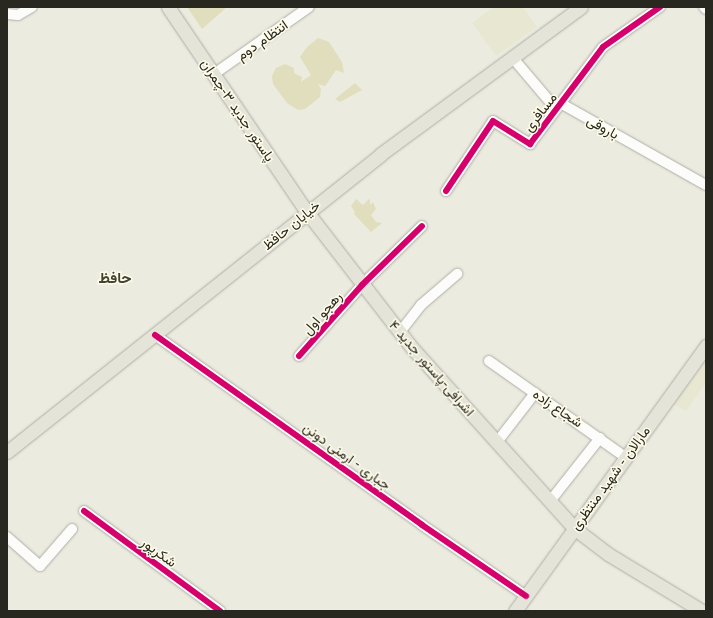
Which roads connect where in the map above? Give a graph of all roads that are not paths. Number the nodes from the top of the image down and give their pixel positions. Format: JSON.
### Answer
{"nodes":[{"id":1,"x":32,"y":7,"type":"edge"},
{"id":2,"x":168,"y":7,"type":"edge"},
{"id":3,"x":309,"y":7,"type":"edge"},
{"id":4,"x":581,"y":7,"type":"edge"},
{"id":5,"x":660,"y":7,"type":"edge"},
{"id":6,"x":704,"y":7,"type":"edge"},
{"id":7,"x":706,"y":9,"type":"edge"},
{"id":8,"x":7,"y":14,"type":"edge"},
{"id":9,"x":512,"y":57,"type":"junction"},
{"id":10,"x":214,"y":74,"type":"junction"},
{"id":11,"x":562,"y":104,"type":"junction"},
{"id":12,"x":706,"y":185,"type":"edge"},
{"id":13,"x":446,"y":191,"type":"dead end"},
{"id":14,"x":307,"y":212,"type":"junction"},
{"id":15,"x":422,"y":226,"type":"dead end"},
{"id":16,"x":458,"y":274,"type":"dead end"},
{"id":17,"x":362,"y":285,"type":"junction"},
{"id":18,"x":400,"y":332,"type":"junction"},
{"id":19,"x":155,"y":335,"type":"junction"},
{"id":20,"x":705,"y":349,"type":"edge"},
{"id":21,"x":300,"y":356,"type":"dead end"},
{"id":22,"x":489,"y":361,"type":"dead end"},
{"id":23,"x":535,"y":393,"type":"junction"},
{"id":24,"x":600,"y":438,"type":"junction"},
{"id":25,"x":497,"y":442,"type":"junction"},
{"id":26,"x":7,"y":452,"type":"edge"},
{"id":27,"x":625,"y":457,"type":"junction"},
{"id":28,"x":551,"y":500,"type":"junction"},
{"id":29,"x":84,"y":511,"type":"dead end"},
{"id":30,"x":576,"y":526,"type":"junction"},
{"id":31,"x":72,"y":529,"type":"dead end"},
{"id":32,"x":7,"y":537,"type":"edge"},
{"id":33,"x":526,"y":596,"type":"junction"},
{"id":34,"x":706,"y":604,"type":"edge"},
{"id":35,"x":220,"y":611,"type":"edge"},
{"id":36,"x":515,"y":611,"type":"edge"},
{"id":37,"x":702,"y":611,"type":"edge"}],
"edges":[{"from":1,"to":8,"type":"street"},
{"from":2,"to":10,"type":"main road","name":"پاستور جدید ۳-چمران"},
{"from":3,"to":10,"type":"street","name":"انتظام دوم"},
{"from":4,"to":9,"type":"main road","name":"خیابان حافظ"},
{"from":5,"to":11,"type":"street","name":"مسافری"},
{"from":6,"to":7,"type":"street"},
{"from":9,"to":11,"type":"street","name":"باروقی"},
{"from":9,"to":14,"type":"main road","name":"خیابان حافظ"},
{"from":10,"to":14,"type":"main road","name":"پاستور جدید ۳-چمران"},
{"from":11,"to":12,"type":"street","name":"باروقی"},
{"from":11,"to":13,"type":"street","name":"مسافری"},
{"from":14,"to":17,"type":"main road","name":"اشرافی-پاستور جدید ۴"},
{"from":14,"to":19,"type":"main road","name":"خیابان حافظ"},
{"from":15,"to":17,"type":"street","name":"رهجو اول"},
{"from":16,"to":18,"type":"street"},
{"from":17,"to":18,"type":"main road","name":"اشرافی-پاستور جدید ۴"},
{"from":17,"to":21,"type":"street","name":"رهجو اول"},
{"from":18,"to":25,"type":"main road","name":"اشرافی-پاستور جدید ۴"},
{"from":19,"to":26,"type":"main road","name":"خیابان حافظ"},
{"from":19,"to":33,"type":"street","name":"جباری - ارمنی دونن"},
{"from":20,"to":27,"type":"main road","name":"مارالان - شهید منتظری"},
{"from":22,"to":23,"type":"street","name":"شجاع زاده"},
{"from":23,"to":24,"type":"street","name":"شجاع زاده"},
{"from":23,"to":25,"type":"street"},
{"from":24,"to":27,"type":"street","name":"شجاع زاده"},
{"from":24,"to":28,"type":"street"},
{"from":25,"to":28,"type":"main road","name":"اشرافی-پاستور جدید ۴"},
{"from":27,"to":30,"type":"main road","name":"مارالان - شهید منتظری"},
{"from":28,"to":30,"type":"main road","name":"اشرافی-پاستور جدید ۴"},
{"from":29,"to":35,"type":"street","name":"شکرپور"},
{"from":30,"to":33,"type":"main road","name":"مارالان - شهید منتظری"},
{"from":30,"to":34,"type":"main road"},
{"from":30,"to":37,"type":"main road"},
{"from":31,"to":32,"type":"street"},
{"from":33,"to":36,"type":"main road","name":"مارالان - شهید منتظری"}]}
